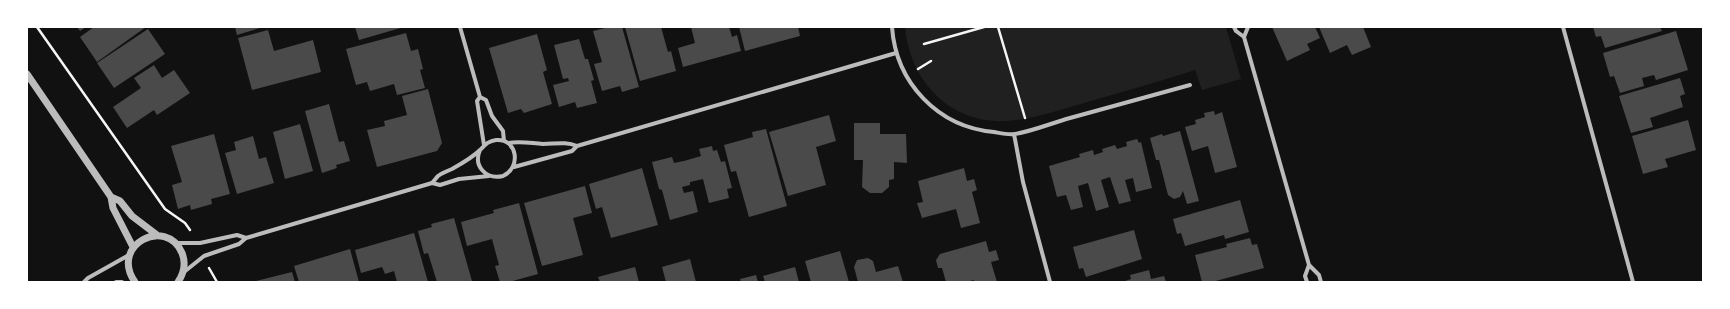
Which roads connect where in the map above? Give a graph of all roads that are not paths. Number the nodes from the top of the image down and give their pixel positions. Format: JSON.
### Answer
{"nodes":[{"id":1,"x":460,"y":27,"type":"edge"},
{"id":2,"x":892,"y":27,"type":"edge"},
{"id":3,"x":1234,"y":27,"type":"edge"},
{"id":4,"x":1248,"y":27,"type":"edge"},
{"id":5,"x":1563,"y":27,"type":"edge"},
{"id":6,"x":1244,"y":37,"type":"junction"},
{"id":7,"x":896,"y":53,"type":"junction"},
{"id":8,"x":27,"y":74,"type":"edge"},
{"id":9,"x":1190,"y":85,"type":"dead end"},
{"id":10,"x":480,"y":98,"type":"junction"},
{"id":11,"x":1014,"y":134,"type":"junction"},
{"id":12,"x":506,"y":142,"type":"junction"},
{"id":13,"x":484,"y":145,"type":"junction"},
{"id":14,"x":577,"y":146,"type":"junction"},
{"id":15,"x":480,"y":150,"type":"junction"},
{"id":16,"x":514,"y":167,"type":"junction"},
{"id":17,"x":489,"y":176,"type":"junction"},
{"id":18,"x":432,"y":184,"type":"junction"},
{"id":19,"x":110,"y":197,"type":"junction"},
{"id":20,"x":157,"y":235,"type":"junction"},
{"id":21,"x":246,"y":238,"type":"junction"},
{"id":22,"x":176,"y":243,"type":"junction"},
{"id":23,"x":133,"y":247,"type":"junction"},
{"id":24,"x":129,"y":255,"type":"junction"},
{"id":25,"x":1309,"y":265,"type":"junction"},
{"id":26,"x":183,"y":272,"type":"junction"},
{"id":27,"x":84,"y":282,"type":"edge"},
{"id":28,"x":116,"y":282,"type":"edge"},
{"id":29,"x":122,"y":282,"type":"edge"},
{"id":30,"x":135,"y":282,"type":"edge"},
{"id":31,"x":179,"y":282,"type":"edge"},
{"id":32,"x":1050,"y":282,"type":"edge"},
{"id":33,"x":1307,"y":282,"type":"edge"},
{"id":34,"x":1321,"y":282,"type":"edge"},
{"id":35,"x":1633,"y":282,"type":"edge"}],
"edges":[{"from":1,"to":10,"type":"street"},
{"from":2,"to":7,"type":"street"},
{"from":3,"to":6,"type":"street"},
{"from":4,"to":6,"type":"street"},
{"from":5,"to":35,"type":"street"},
{"from":6,"to":25,"type":"street"},
{"from":7,"to":11,"type":"street"},
{"from":7,"to":14,"type":"street"},
{"from":8,"to":19,"type":"street"},
{"from":9,"to":11,"type":"street"},
{"from":10,"to":12,"type":"street"},
{"from":10,"to":13,"type":"street"},
{"from":11,"to":32,"type":"street"},
{"from":12,"to":13,"type":"street"},
{"from":12,"to":14,"type":"street"},
{"from":12,"to":16,"type":"street"},
{"from":13,"to":15,"type":"street"},
{"from":14,"to":16,"type":"street"},
{"from":15,"to":17,"type":"street"},
{"from":15,"to":18,"type":"street"},
{"from":16,"to":17,"type":"street"},
{"from":17,"to":18,"type":"street"},
{"from":18,"to":21,"type":"street"},
{"from":19,"to":20,"type":"street"},
{"from":19,"to":23,"type":"street"},
{"from":20,"to":22,"type":"street"},
{"from":20,"to":23,"type":"street"},
{"from":21,"to":22,"type":"street"},
{"from":21,"to":26,"type":"street"},
{"from":22,"to":26,"type":"street"},
{"from":23,"to":24,"type":"street"},
{"from":24,"to":27,"type":"street"},
{"from":24,"to":30,"type":"street"},
{"from":25,"to":33,"type":"street"},
{"from":25,"to":34,"type":"street"},
{"from":26,"to":31,"type":"street"},
{"from":28,"to":29,"type":"street"}]}
